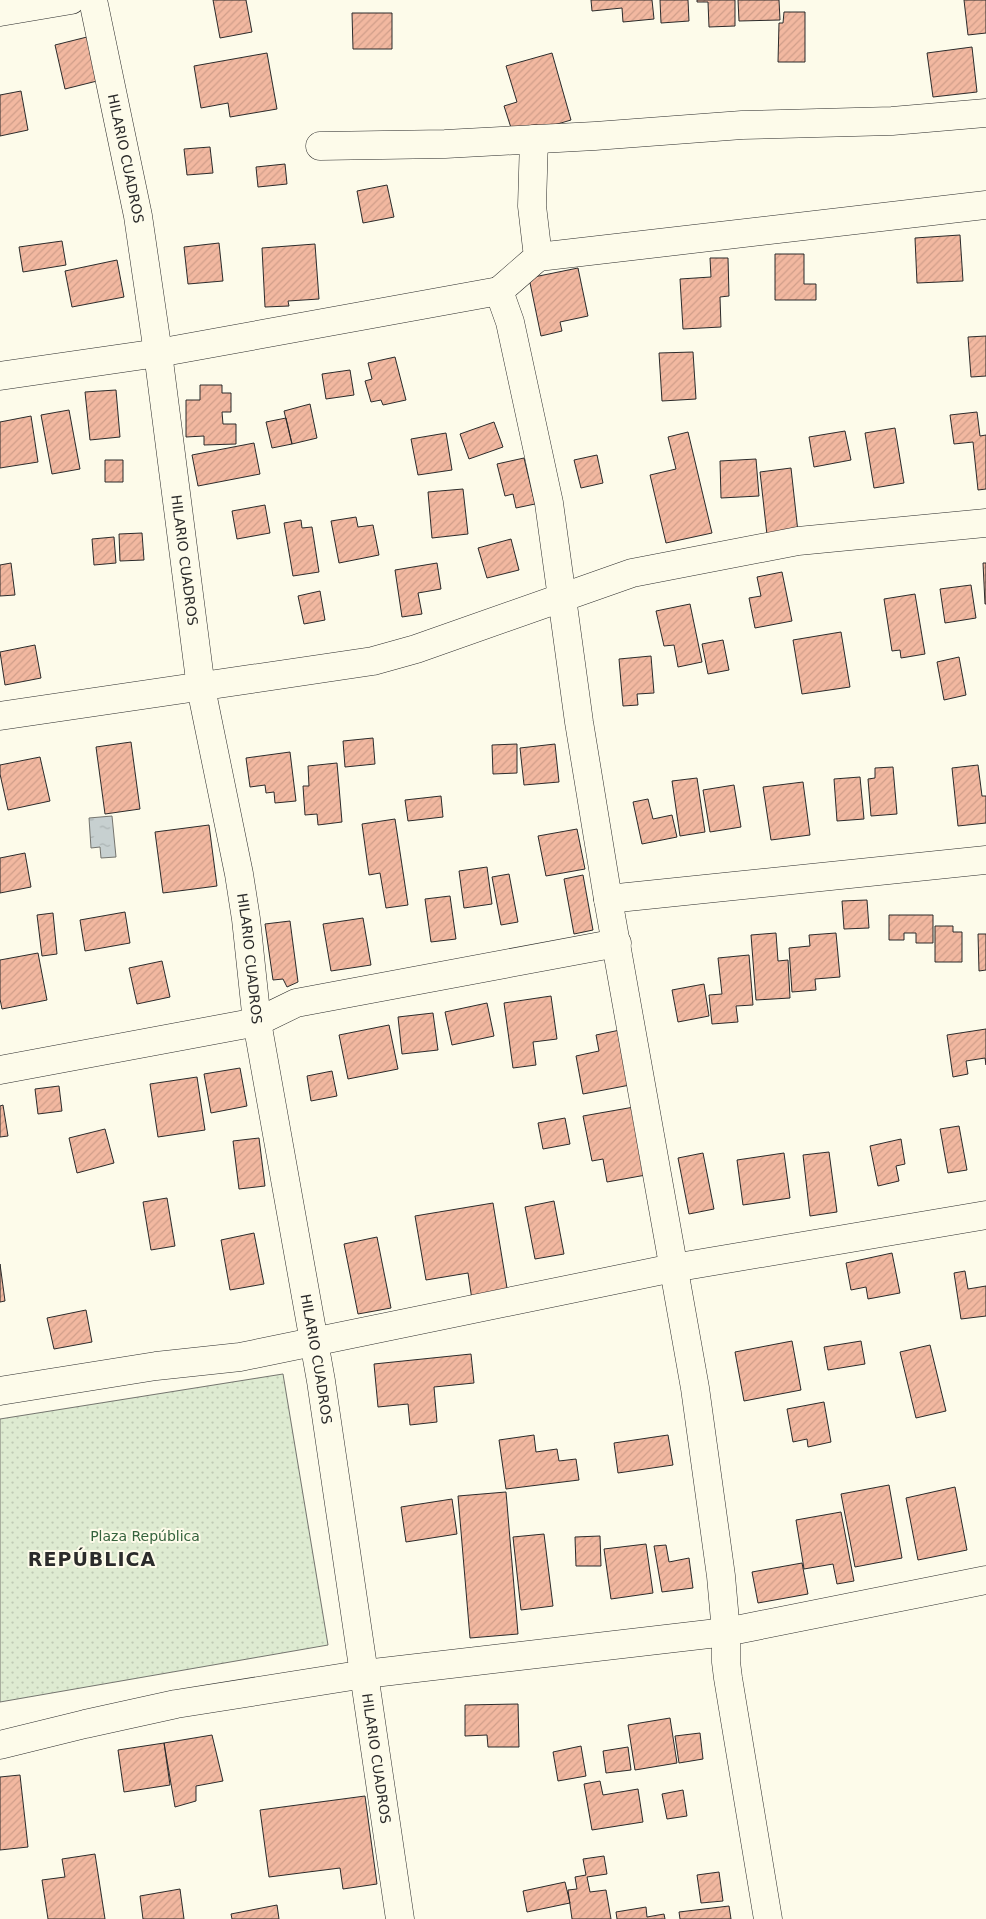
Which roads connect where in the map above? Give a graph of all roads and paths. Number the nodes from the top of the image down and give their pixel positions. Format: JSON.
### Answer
{"nodes":[{"id":1,"x":71,"y":0,"type":"edge"},
{"id":2,"x":93,"y":0,"type":"edge"},
{"id":3,"x":0,"y":12,"type":"edge"},
{"id":4,"x":986,"y":113,"type":"edge"},
{"id":5,"x":534,"y":139,"type":"junction"},
{"id":6,"x":320,"y":146,"type":"dead end"},
{"id":7,"x":986,"y":205,"type":"edge"},
{"id":8,"x":538,"y":257,"type":"junction"},
{"id":9,"x":499,"y":292,"type":"junction"},
{"id":10,"x":158,"y":353,"type":"junction"},
{"id":11,"x":0,"y":376,"type":"edge"},
{"id":12,"x":986,"y":523,"type":"edge"},
{"id":13,"x":562,"y":597,"type":"junction"},
{"id":14,"x":201,"y":688,"type":"junction"},
{"id":15,"x":0,"y":716,"type":"edge"},
{"id":16,"x":986,"y":860,"type":"edge"},
{"id":17,"x":608,"y":899,"type":"junction"},
{"id":18,"x":616,"y":943,"type":"junction"},
{"id":19,"x":257,"y":1022,"type":"junction"},
{"id":20,"x":0,"y":1070,"type":"edge"},
{"id":21,"x":986,"y":1215,"type":"edge"},
{"id":22,"x":673,"y":1268,"type":"junction"},
{"id":23,"x":314,"y":1341,"type":"junction"},
{"id":24,"x":0,"y":1391,"type":"edge"},
{"id":25,"x":986,"y":1580,"type":"edge"},
{"id":26,"x":726,"y":1632,"type":"junction"},
{"id":27,"x":365,"y":1674,"type":"junction"},
{"id":28,"x":0,"y":1745,"type":"edge"},
{"id":29,"x":400,"y":1919,"type":"edge"},
{"id":30,"x":768,"y":1919,"type":"edge"}],
"edges":[{"from":1,"to":3,"type":"street"},
{"from":2,"to":10,"type":"street","name":"HILARIO CUADROS"},
{"from":4,"to":5,"type":"street"},
{"from":5,"to":6,"type":"street"},
{"from":5,"to":8,"type":"street"},
{"from":7,"to":8,"type":"street"},
{"from":8,"to":9,"type":"street"},
{"from":9,"to":10,"type":"street"},
{"from":9,"to":13,"type":"street"},
{"from":10,"to":11,"type":"street"},
{"from":10,"to":14,"type":"street","name":"HILARIO CUADROS"},
{"from":12,"to":13,"type":"street"},
{"from":13,"to":14,"type":"street"},
{"from":13,"to":17,"type":"street"},
{"from":14,"to":15,"type":"street"},
{"from":14,"to":19,"type":"street","name":"HILARIO CUADROS"},
{"from":16,"to":17,"type":"street"},
{"from":17,"to":18,"type":"street"},
{"from":18,"to":19,"type":"street"},
{"from":18,"to":22,"type":"street"},
{"from":19,"to":20,"type":"street"},
{"from":19,"to":23,"type":"street","name":"HILARIO CUADROS"},
{"from":21,"to":22,"type":"street"},
{"from":22,"to":23,"type":"street"},
{"from":22,"to":26,"type":"street"},
{"from":23,"to":24,"type":"street"},
{"from":23,"to":27,"type":"street","name":"HILARIO CUADROS"},
{"from":25,"to":26,"type":"street"},
{"from":26,"to":27,"type":"street"},
{"from":26,"to":30,"type":"street"},
{"from":27,"to":28,"type":"street"},
{"from":27,"to":29,"type":"street","name":"HILARIO CUADROS"}]}
